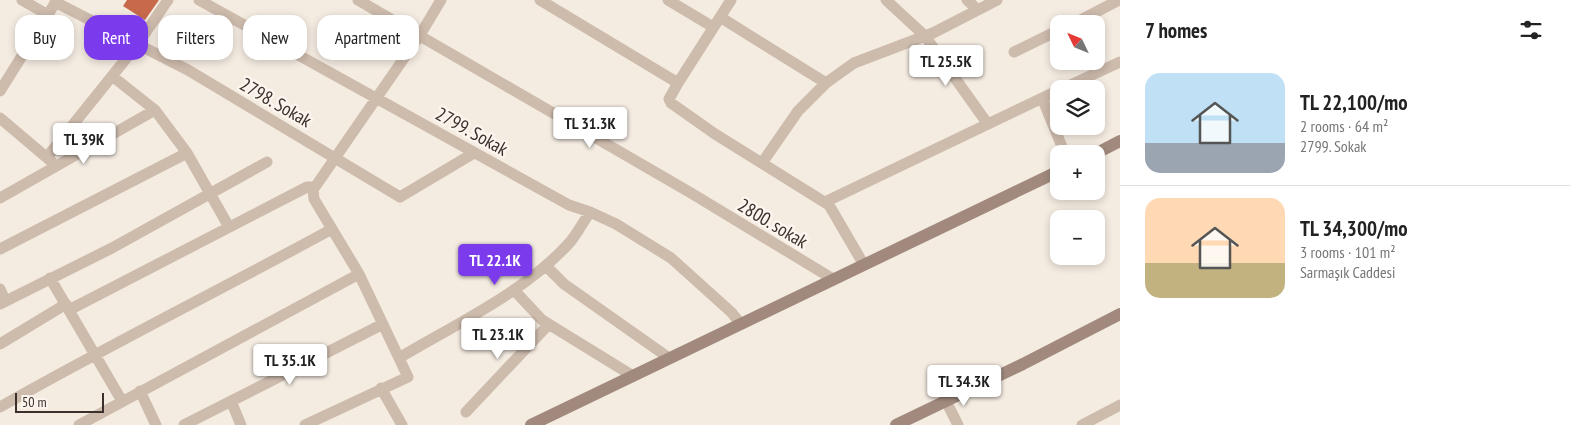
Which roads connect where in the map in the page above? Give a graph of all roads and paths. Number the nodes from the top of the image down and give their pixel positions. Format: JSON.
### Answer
{"nodes":[{"id":1,"x":22,"y":0,"type":"edge"},
{"id":2,"x":168,"y":0,"type":"edge"},
{"id":3,"x":199,"y":0,"type":"edge"},
{"id":4,"x":358,"y":0,"type":"edge"},
{"id":5,"x":441,"y":0,"type":"edge"},
{"id":6,"x":540,"y":0,"type":"edge"},
{"id":7,"x":668,"y":0,"type":"edge"},
{"id":8,"x":732,"y":0,"type":"edge"},
{"id":9,"x":886,"y":0,"type":"edge"},
{"id":10,"x":967,"y":0,"type":"edge"},
{"id":11,"x":997,"y":0,"type":"edge"},
{"id":12,"x":1119,"y":0,"type":"edge"},
{"id":13,"x":56,"y":1,"type":"edge"},
{"id":14,"x":978,"y":10,"type":"junction"},
{"id":15,"x":48,"y":14,"type":"junction"},
{"id":16,"x":1090,"y":15,"type":"edge"},
{"id":17,"x":84,"y":16,"type":"edge"},
{"id":18,"x":717,"y":22,"type":"junction"},
{"id":19,"x":148,"y":29,"type":"edge"},
{"id":20,"x":1050,"y":34,"type":"edge"},
{"id":21,"x":420,"y":35,"type":"junction"},
{"id":22,"x":925,"y":36,"type":"junction"},
{"id":23,"x":148,"y":50,"type":"edge"},
{"id":24,"x":1014,"y":52,"type":"dead end"},
{"id":25,"x":125,"y":60,"type":"edge"},
{"id":26,"x":1120,"y":62,"type":"edge"},
{"id":27,"x":112,"y":76,"type":"junction"},
{"id":28,"x":1080,"y":80,"type":"edge"},
{"id":29,"x":678,"y":83,"type":"junction"},
{"id":30,"x":826,"y":83,"type":"junction"},
{"id":31,"x":1,"y":86,"type":"edge"},
{"id":32,"x":1050,"y":94,"type":"edge"},
{"id":33,"x":1042,"y":98,"type":"junction"},
{"id":34,"x":376,"y":99,"type":"junction"},
{"id":35,"x":155,"y":110,"type":"junction"},
{"id":36,"x":0,"y":118,"type":"edge"},
{"id":37,"x":987,"y":124,"type":"junction"},
{"id":38,"x":1120,"y":141,"type":"edge"},
{"id":39,"x":1061,"y":145,"type":"edge"},
{"id":40,"x":1105,"y":149,"type":"edge"},
{"id":41,"x":474,"y":152,"type":"junction"},
{"id":42,"x":187,"y":153,"type":"junction"},
{"id":43,"x":47,"y":157,"type":"junction"},
{"id":44,"x":336,"y":157,"type":"junction"},
{"id":45,"x":267,"y":162,"type":"dead end"},
{"id":46,"x":762,"y":163,"type":"junction"},
{"id":47,"x":56,"y":165,"type":"junction"},
{"id":48,"x":1050,"y":175,"type":"edge"},
{"id":49,"x":314,"y":187,"type":"junction"},
{"id":50,"x":3,"y":192,"type":"edge"},
{"id":51,"x":209,"y":194,"type":"junction"},
{"id":52,"x":825,"y":202,"type":"junction"},
{"id":53,"x":590,"y":212,"type":"junction"},
{"id":54,"x":229,"y":227,"type":"junction"},
{"id":55,"x":332,"y":229,"type":"junction"},
{"id":56,"x":0,"y":249,"type":"edge"},
{"id":57,"x":864,"y":264,"type":"junction"},
{"id":58,"x":546,"y":266,"type":"junction"},
{"id":59,"x":359,"y":274,"type":"junction"},
{"id":60,"x":50,"y":278,"type":"junction"},
{"id":61,"x":833,"y":280,"type":"junction"},
{"id":62,"x":0,"y":289,"type":"edge"},
{"id":63,"x":514,"y":290,"type":"junction"},
{"id":64,"x":3,"y":302,"type":"edge"},
{"id":65,"x":68,"y":307,"type":"junction"},
{"id":66,"x":1120,"y":314,"type":"edge"},
{"id":67,"x":383,"y":324,"type":"junction"},
{"id":68,"x":549,"y":324,"type":"junction"},
{"id":69,"x":741,"y":324,"type":"junction"},
{"id":70,"x":0,"y":344,"type":"edge"},
{"id":71,"x":95,"y":354,"type":"junction"},
{"id":72,"x":399,"y":358,"type":"junction"},
{"id":73,"x":670,"y":358,"type":"junction"},
{"id":74,"x":633,"y":376,"type":"junction"},
{"id":75,"x":381,"y":388,"type":"junction"},
{"id":76,"x":140,"y":391,"type":"junction"},
{"id":77,"x":122,"y":401,"type":"junction"},
{"id":78,"x":231,"y":401,"type":"junction"},
{"id":79,"x":946,"y":401,"type":"junction"},
{"id":80,"x":1120,"y":405,"type":"edge"},
{"id":81,"x":0,"y":407,"type":"edge"},
{"id":82,"x":466,"y":412,"type":"dead end"},
{"id":83,"x":79,"y":425,"type":"edge"},
{"id":84,"x":156,"y":425,"type":"edge"},
{"id":85,"x":184,"y":425,"type":"edge"},
{"id":86,"x":241,"y":425,"type":"edge"},
{"id":87,"x":305,"y":425,"type":"edge"},
{"id":88,"x":402,"y":425,"type":"edge"},
{"id":89,"x":531,"y":425,"type":"edge"},
{"id":90,"x":896,"y":425,"type":"edge"},
{"id":91,"x":958,"y":425,"type":"edge"},
{"id":92,"x":1082,"y":425,"type":"edge"}],
"edges":[{"from":1,"to":15,"type":"street"},
{"from":2,"to":19,"type":"street"},
{"from":3,"to":34,"type":"street","name":"2799. Sokak"},
{"from":4,"to":21,"type":"street","name":"2800. sokak"},
{"from":5,"to":21,"type":"street"},
{"from":6,"to":29,"type":"street"},
{"from":7,"to":18,"type":"street"},
{"from":8,"to":18,"type":"street"},
{"from":9,"to":22,"type":"street"},
{"from":10,"to":14,"type":"street"},
{"from":11,"to":14,"type":"street"},
{"from":12,"to":16,"type":"street"},
{"from":13,"to":15,"type":"street"},
{"from":13,"to":17,"type":"street","name":"2798. Sokak"},
{"from":14,"to":22,"type":"street"},
{"from":15,"to":31,"type":"street"},
{"from":18,"to":29,"type":"street"},
{"from":18,"to":30,"type":"street"},
{"from":20,"to":24,"type":"street"},
{"from":21,"to":34,"type":"street"},
{"from":21,"to":61,"type":"street","name":"2800. sokak"},
{"from":22,"to":30,"type":"street"},
{"from":22,"to":37,"type":"street"},
{"from":23,"to":44,"type":"street","name":"2798. Sokak"},
{"from":25,"to":27,"type":"street"},
{"from":26,"to":28,"type":"street"},
{"from":27,"to":35,"type":"street"},
{"from":27,"to":43,"type":"street"},
{"from":29,"to":46,"type":"street"},
{"from":30,"to":46,"type":"street"},
{"from":32,"to":33,"type":"street"},
{"from":33,"to":37,"type":"street"},
{"from":33,"to":39,"type":"street"},
{"from":34,"to":41,"type":"street","name":"2799. Sokak"},
{"from":34,"to":44,"type":"street"},
{"from":35,"to":42,"type":"street"},
{"from":35,"to":47,"type":"street"},
{"from":36,"to":43,"type":"street"},
{"from":37,"to":52,"type":"street"},
{"from":38,"to":40,"type":"street"},
{"from":41,"to":44,"type":"street","name":"2798. Sokak"},
{"from":41,"to":53,"type":"street","name":"2799. Sokak"},
{"from":42,"to":51,"type":"street"},
{"from":42,"to":56,"type":"street"},
{"from":43,"to":47,"type":"street"},
{"from":44,"to":49,"type":"street"},
{"from":45,"to":51,"type":"street"},
{"from":46,"to":52,"type":"street"},
{"from":47,"to":50,"type":"street"},
{"from":48,"to":57,"type":"street"},
{"from":49,"to":54,"type":"street"},
{"from":49,"to":55,"type":"street"},
{"from":51,"to":54,"type":"street"},
{"from":51,"to":60,"type":"street"},
{"from":52,"to":57,"type":"street"},
{"from":53,"to":58,"type":"street"},
{"from":53,"to":69,"type":"street","name":"2799. Sokak"},
{"from":54,"to":65,"type":"street"},
{"from":55,"to":59,"type":"street"},
{"from":55,"to":71,"type":"street"},
{"from":57,"to":61,"type":"street"},
{"from":58,"to":63,"type":"street"},
{"from":58,"to":73,"type":"street"},
{"from":59,"to":67,"type":"street"},
{"from":59,"to":76,"type":"street"},
{"from":60,"to":64,"type":"street"},
{"from":60,"to":65,"type":"street"},
{"from":61,"to":69,"type":"street"},
{"from":62,"to":64,"type":"street"},
{"from":63,"to":68,"type":"street"},
{"from":63,"to":72,"type":"street"},
{"from":65,"to":70,"type":"street"},
{"from":65,"to":71,"type":"street"},
{"from":66,"to":79,"type":"street"},
{"from":67,"to":72,"type":"street"},
{"from":67,"to":78,"type":"street"},
{"from":68,"to":74,"type":"street"},
{"from":68,"to":82,"type":"street"},
{"from":69,"to":73,"type":"street"},
{"from":71,"to":77,"type":"street"},
{"from":71,"to":81,"type":"street"},
{"from":72,"to":75,"type":"street"},
{"from":73,"to":74,"type":"street"},
{"from":74,"to":89,"type":"street"},
{"from":75,"to":87,"type":"street"},
{"from":75,"to":88,"type":"street"},
{"from":76,"to":77,"type":"street"},
{"from":76,"to":84,"type":"street"},
{"from":77,"to":83,"type":"street"},
{"from":78,"to":85,"type":"street"},
{"from":78,"to":86,"type":"street"},
{"from":79,"to":90,"type":"street"},
{"from":79,"to":91,"type":"street"},
{"from":80,"to":92,"type":"street"}]}
